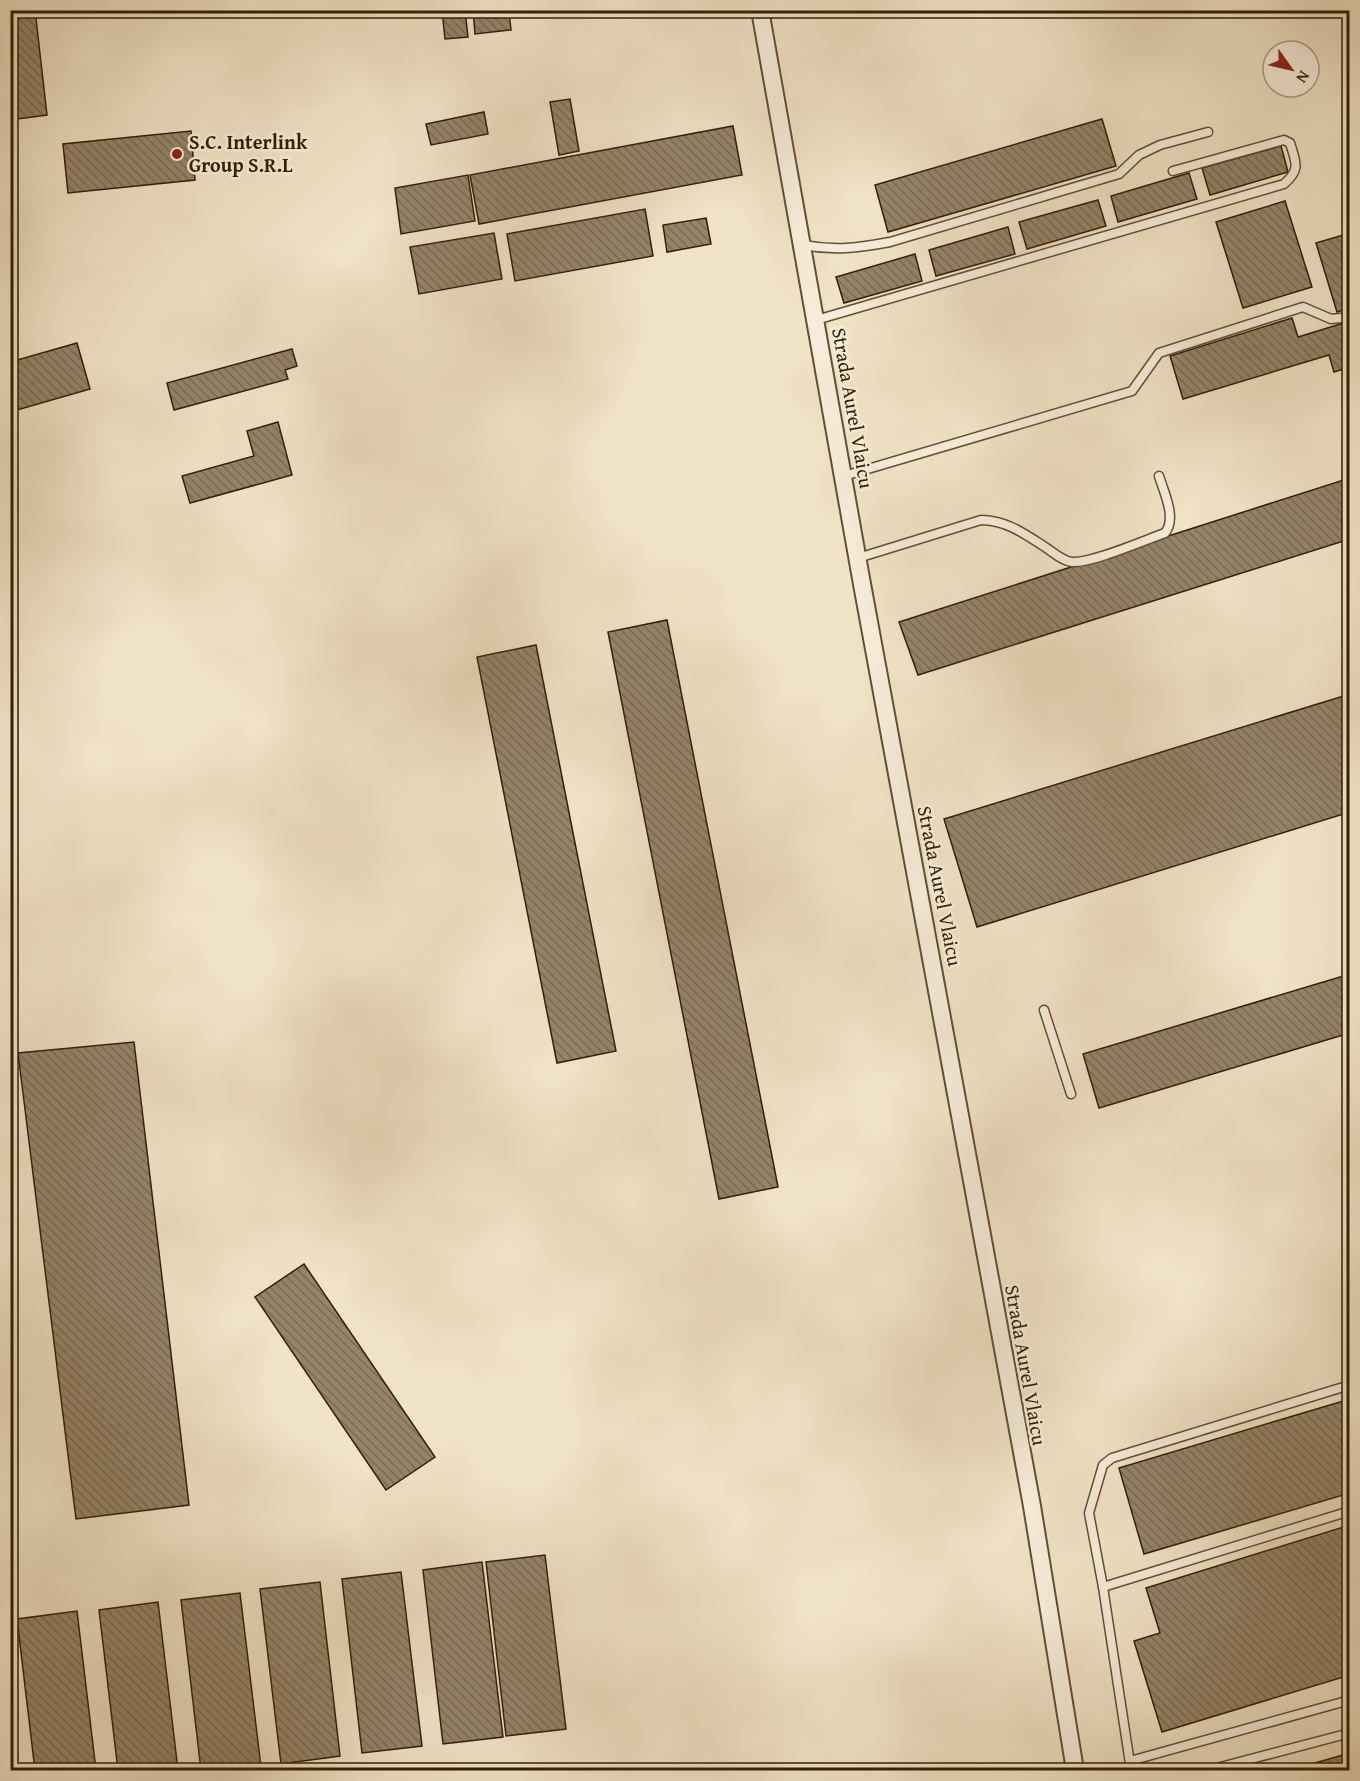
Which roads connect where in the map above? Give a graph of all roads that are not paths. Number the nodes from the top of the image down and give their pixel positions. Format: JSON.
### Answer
{"nodes":[{"id":1,"x":760,"y":10,"type":"edge"},
{"id":2,"x":1208,"y":132,"type":"dead end"},
{"id":3,"x":1173,"y":171,"type":"dead end"},
{"id":4,"x":803,"y":245,"type":"junction"},
{"id":5,"x":1350,"y":317,"type":"edge"},
{"id":6,"x":816,"y":320,"type":"junction"},
{"id":7,"x":843,"y":476,"type":"junction"},
{"id":8,"x":1159,"y":476,"type":"dead end"},
{"id":9,"x":858,"y":558,"type":"junction"},
{"id":10,"x":1044,"y":1010,"type":"dead end"},
{"id":11,"x":1071,"y":1094,"type":"dead end"},
{"id":12,"x":1350,"y":1385,"type":"edge"},
{"id":13,"x":1350,"y":1511,"type":"edge"},
{"id":14,"x":1103,"y":1587,"type":"junction"},
{"id":15,"x":1350,"y":1700,"type":"edge"},
{"id":16,"x":1350,"y":1733,"type":"edge"},
{"id":17,"x":1130,"y":1766,"type":"edge"},
{"id":18,"x":1075,"y":1770,"type":"edge"},
{"id":19,"x":1209,"y":1770,"type":"edge"}],
"edges":[{"from":1,"to":4,"type":"street","name":"Strada Aurel Vlaicu"},
{"from":2,"to":4,"type":"lane"},
{"from":3,"to":6,"type":"lane"},
{"from":4,"to":6,"type":"street","name":"Strada Aurel Vlaicu"},
{"from":5,"to":7,"type":"lane"},
{"from":6,"to":7,"type":"street","name":"Strada Aurel Vlaicu"},
{"from":7,"to":9,"type":"street","name":"Strada Aurel Vlaicu"},
{"from":8,"to":9,"type":"lane"},
{"from":9,"to":18,"type":"street","name":"Strada Aurel Vlaicu"},
{"from":10,"to":11,"type":"lane"},
{"from":12,"to":14,"type":"lane"},
{"from":13,"to":14,"type":"lane"},
{"from":14,"to":17,"type":"lane"},
{"from":15,"to":17,"type":"lane"},
{"from":16,"to":19,"type":"lane"}]}
